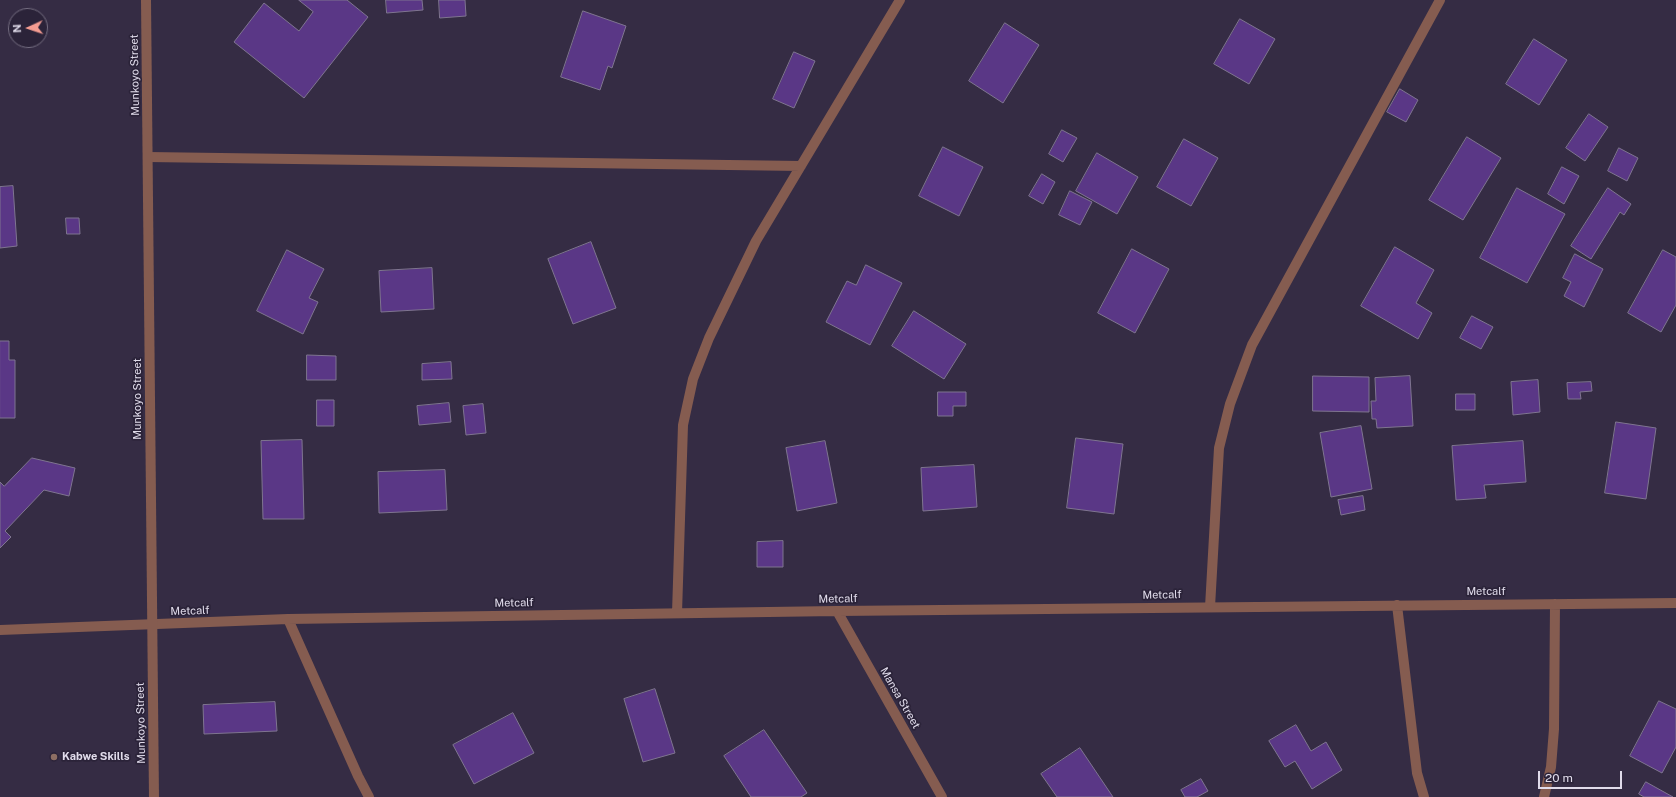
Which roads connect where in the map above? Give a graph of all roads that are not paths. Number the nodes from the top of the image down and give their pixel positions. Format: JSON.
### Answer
{"nodes":[{"id":1,"x":146,"y":0,"type":"edge"},
{"id":2,"x":900,"y":0,"type":"edge"},
{"id":3,"x":1440,"y":0,"type":"edge"},
{"id":4,"x":148,"y":157,"type":"junction"},
{"id":5,"x":801,"y":166,"type":"junction"},
{"id":6,"x":1676,"y":603,"type":"edge"},
{"id":7,"x":1555,"y":604,"type":"junction"},
{"id":8,"x":1397,"y":605,"type":"junction"},
{"id":9,"x":1210,"y":607,"type":"junction"},
{"id":10,"x":837,"y":611,"type":"junction"},
{"id":11,"x":677,"y":613,"type":"junction"},
{"id":12,"x":288,"y":618,"type":"junction"},
{"id":13,"x":152,"y":624,"type":"junction"},
{"id":14,"x":0,"y":630,"type":"edge"},
{"id":15,"x":154,"y":797,"type":"edge"},
{"id":16,"x":370,"y":797,"type":"edge"},
{"id":17,"x":942,"y":797,"type":"edge"},
{"id":18,"x":1424,"y":797,"type":"edge"},
{"id":19,"x":1544,"y":797,"type":"edge"}],
"edges":[{"from":1,"to":4,"type":"street","name":"Munkoyo Street"},
{"from":2,"to":5,"type":"street"},
{"from":3,"to":9,"type":"street"},
{"from":4,"to":5,"type":"street"},
{"from":4,"to":13,"type":"street","name":"Munkoyo Street"},
{"from":5,"to":11,"type":"street"},
{"from":6,"to":7,"type":"street","name":"Metcalf"},
{"from":7,"to":8,"type":"street","name":"Metcalf"},
{"from":7,"to":19,"type":"street"},
{"from":8,"to":9,"type":"street","name":"Metcalf"},
{"from":8,"to":18,"type":"street"},
{"from":9,"to":10,"type":"street","name":"Metcalf"},
{"from":10,"to":11,"type":"street","name":"Metcalf"},
{"from":10,"to":17,"type":"street","name":"Mansa Street"},
{"from":11,"to":12,"type":"street","name":"Metcalf"},
{"from":12,"to":13,"type":"street","name":"Metcalf"},
{"from":12,"to":16,"type":"street"},
{"from":13,"to":14,"type":"street","name":"Metcalf"},
{"from":13,"to":15,"type":"street","name":"Munkoyo Street"}]}
